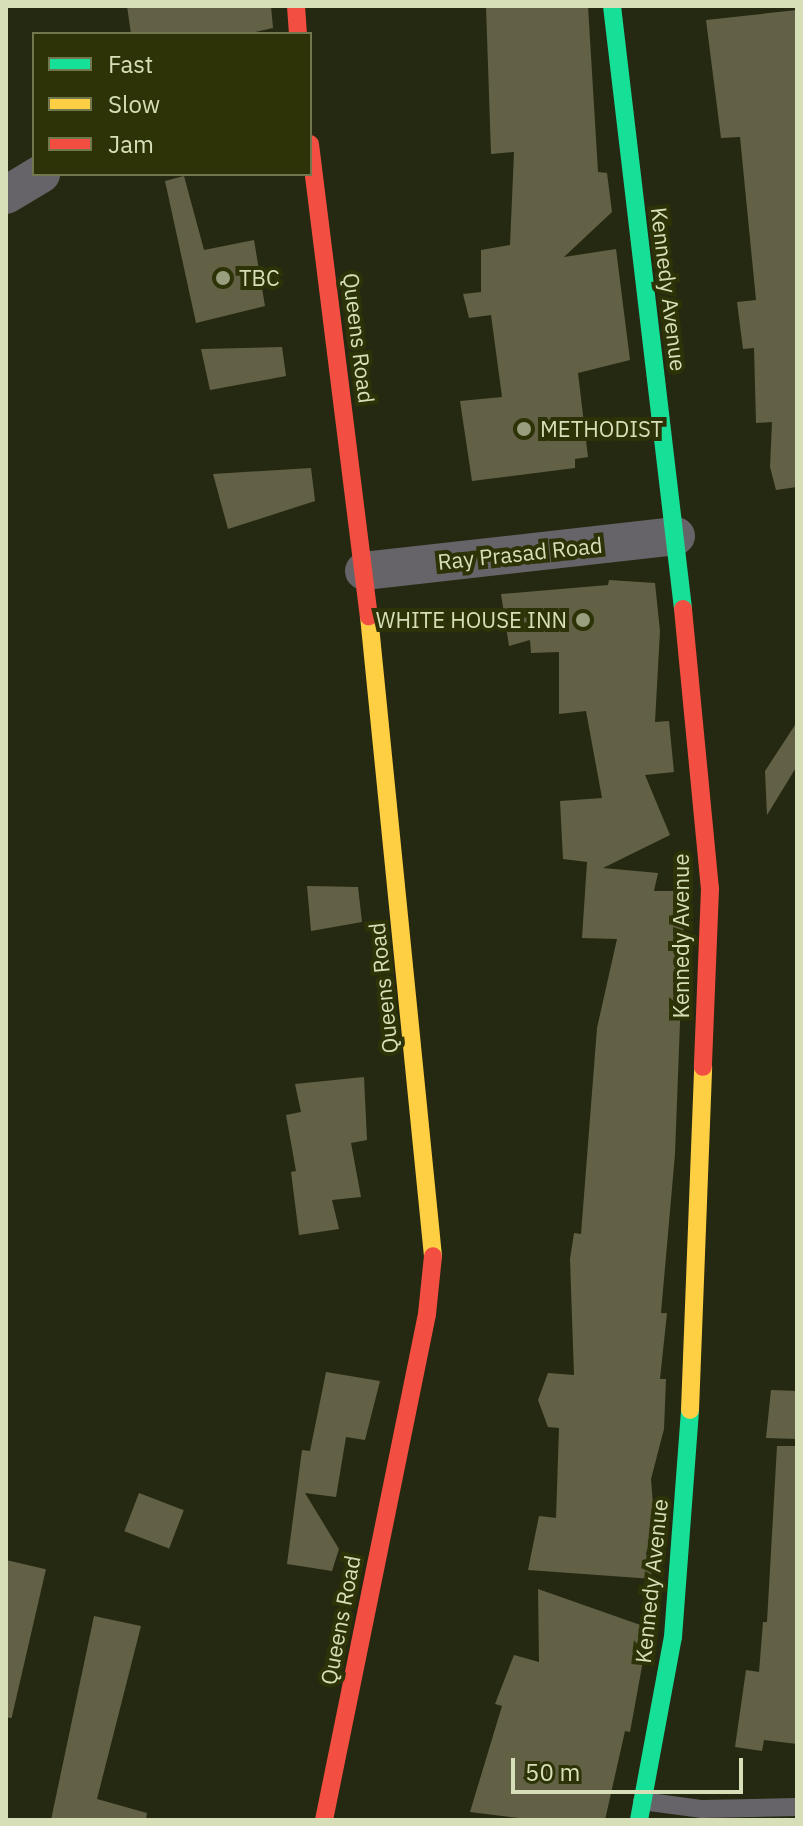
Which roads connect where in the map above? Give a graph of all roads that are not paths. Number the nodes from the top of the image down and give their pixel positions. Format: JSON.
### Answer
{"nodes":[{"id":1,"x":296,"y":6,"type":"edge"},
{"id":2,"x":612,"y":6,"type":"edge"},
{"id":3,"x":298,"y":32,"type":"edge"},
{"id":4,"x":312,"y":160,"type":"edge"},
{"id":5,"x":38,"y":176,"type":"edge"},
{"id":6,"x":6,"y":195,"type":"edge"},
{"id":7,"x":676,"y":536,"type":"junction"},
{"id":8,"x":364,"y":571,"type":"junction"},
{"id":9,"x":797,"y":1807,"type":"edge"},
{"id":10,"x":640,"y":1811,"type":"edge"},
{"id":11,"x":324,"y":1820,"type":"edge"}],
"edges":[{"from":1,"to":3,"type":"street"},
{"from":2,"to":7,"type":"street","name":"Kennedy Avenue"},
{"from":4,"to":8,"type":"street","name":"Queens Road"},
{"from":5,"to":6,"type":"street"},
{"from":7,"to":8,"type":"street","name":"Ray Prasad Road"},
{"from":7,"to":10,"type":"street","name":"Kennedy Avenue"},
{"from":8,"to":11,"type":"street","name":"Queens Road"},
{"from":9,"to":10,"type":"lane"}]}
